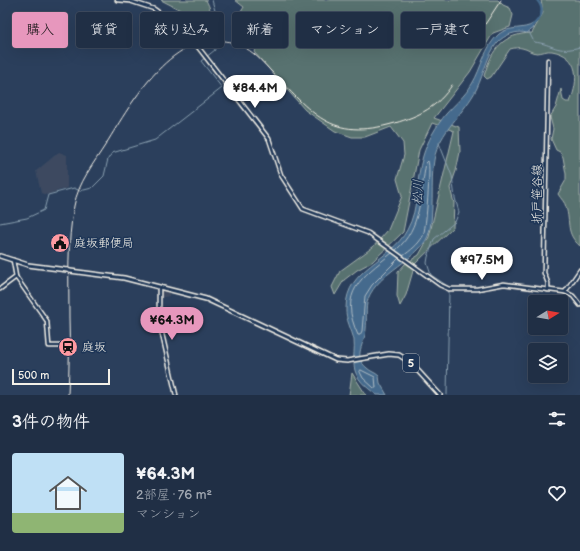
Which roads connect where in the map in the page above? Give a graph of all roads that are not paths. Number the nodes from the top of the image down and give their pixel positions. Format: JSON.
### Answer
{"nodes":[{"id":1,"x":117,"y":0,"type":"edge"},
{"id":2,"x":548,"y":60,"type":"dead end"},
{"id":3,"x":0,"y":256,"type":"edge"},
{"id":4,"x":13,"y":260,"type":"junction"},
{"id":5,"x":580,"y":270,"type":"edge"},
{"id":6,"x":16,"y":277,"type":"junction"},
{"id":7,"x":158,"y":287,"type":"junction"},
{"id":8,"x":0,"y":289,"type":"edge"},
{"id":9,"x":548,"y":290,"type":"junction"},
{"id":10,"x":565,"y":292,"type":"junction"},
{"id":11,"x":580,"y":305,"type":"edge"},
{"id":12,"x":59,"y":346,"type":"dead end"},
{"id":13,"x":176,"y":395,"type":"edge"},
{"id":14,"x":440,"y":395,"type":"edge"}],
"edges":[{"from":1,"to":9,"type":"street"},
{"from":2,"to":9,"type":"street","name":"折戸笹谷線"},
{"from":3,"to":4,"type":"main road","number":"5"},
{"from":4,"to":6,"type":"street"},
{"from":4,"to":7,"type":"main road","number":"5"},
{"from":5,"to":10,"type":"street"},
{"from":6,"to":8,"type":"street"},
{"from":6,"to":12,"type":"street"},
{"from":7,"to":13,"type":"street"},
{"from":7,"to":14,"type":"main road","number":"5"},
{"from":9,"to":10,"type":"street"},
{"from":10,"to":11,"type":"street"}]}
